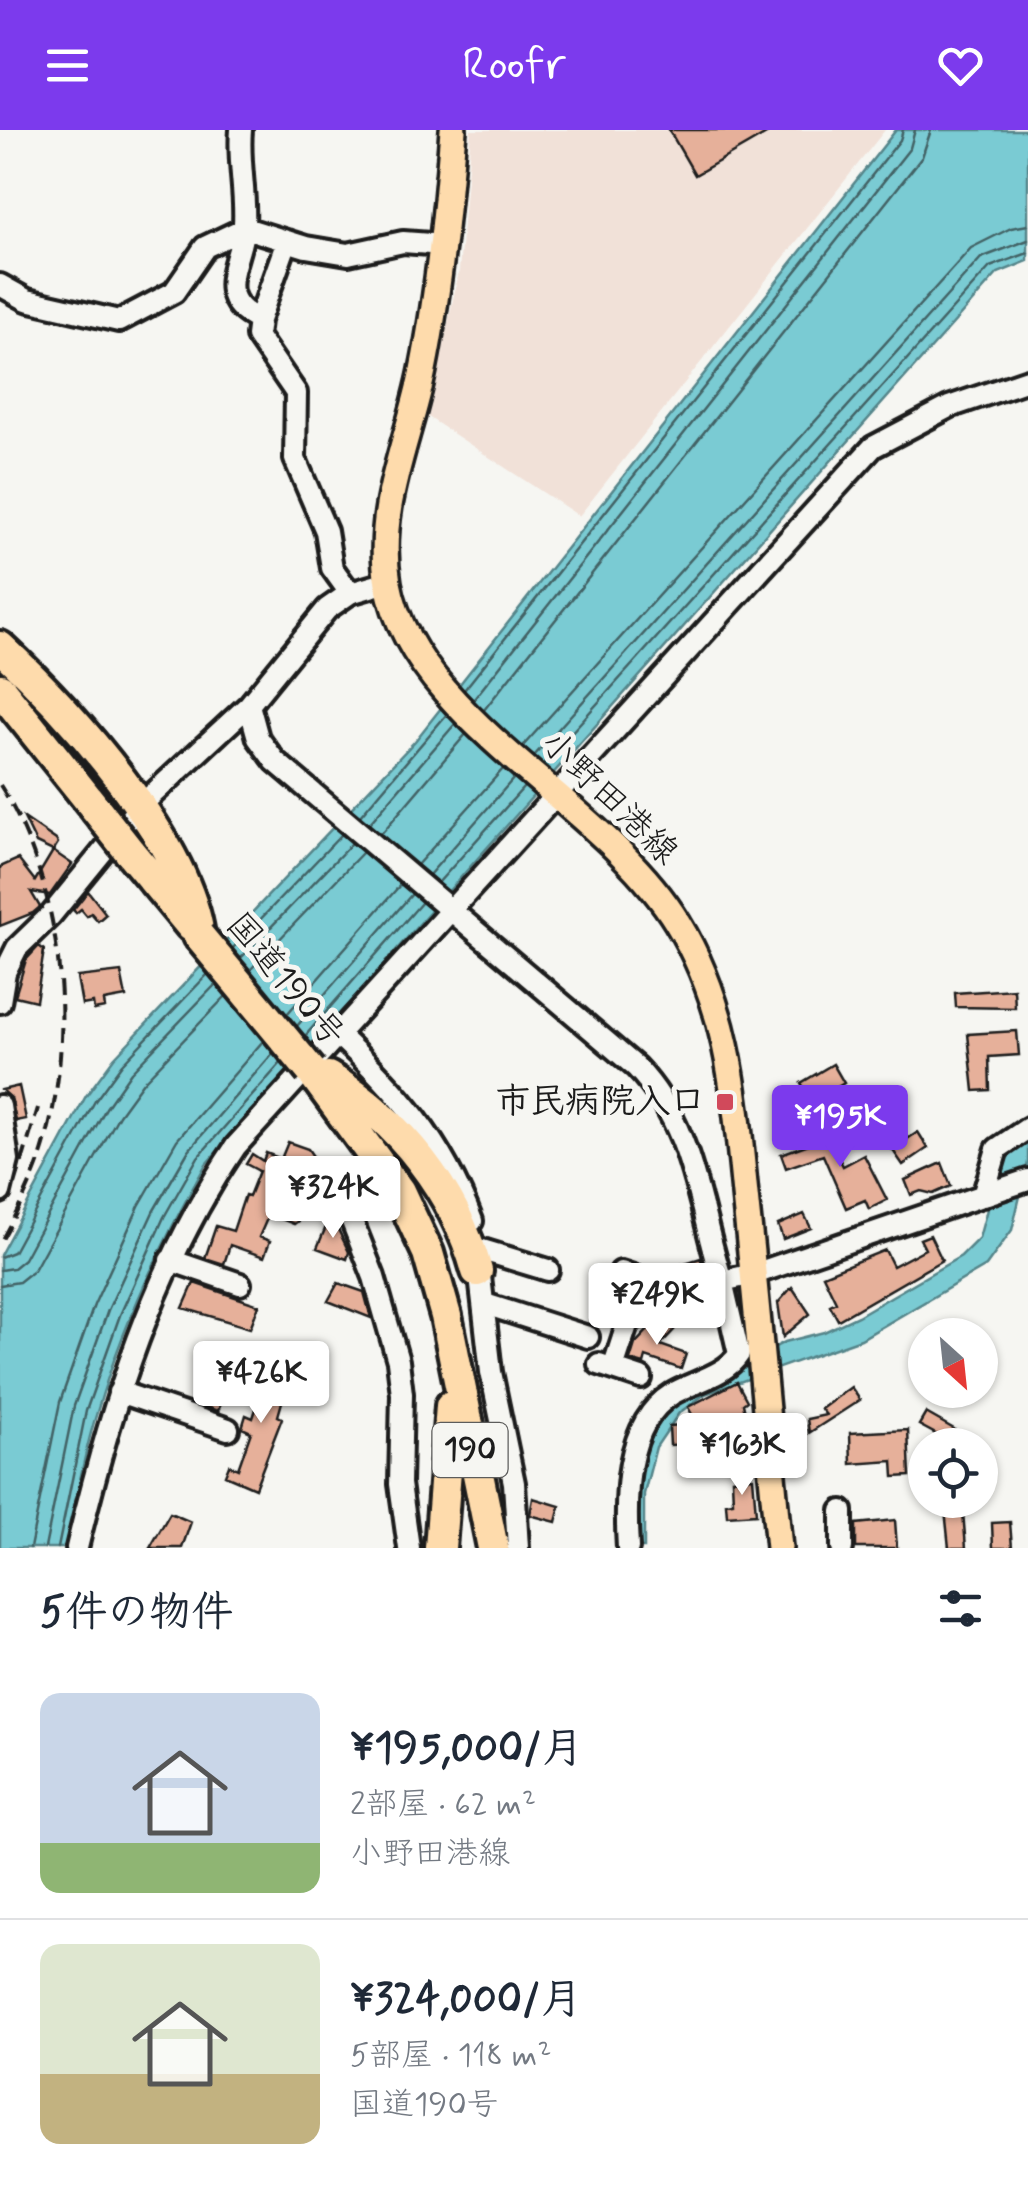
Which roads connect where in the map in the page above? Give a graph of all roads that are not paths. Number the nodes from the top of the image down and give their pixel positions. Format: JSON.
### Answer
{"nodes":[{"id":1,"x":241,"y":130,"type":"edge"},
{"id":2,"x":453,"y":130,"type":"edge"},
{"id":3,"x":244,"y":228,"type":"junction"},
{"id":4,"x":288,"y":241,"type":"junction"},
{"id":5,"x":444,"y":245,"type":"junction"},
{"id":6,"x":0,"y":285,"type":"edge"},
{"id":7,"x":259,"y":320,"type":"junction"},
{"id":8,"x":1028,"y":380,"type":"edge"},
{"id":9,"x":388,"y":582,"type":"junction"},
{"id":10,"x":350,"y":593,"type":"junction"},
{"id":11,"x":0,"y":648,"type":"edge"},
{"id":12,"x":0,"y":689,"type":"edge"},
{"id":13,"x":249,"y":704,"type":"junction"},
{"id":14,"x":555,"y":791,"type":"junction"},
{"id":15,"x":139,"y":807,"type":"junction"},
{"id":16,"x":444,"y":905,"type":"junction"},
{"id":17,"x":199,"y":936,"type":"junction"},
{"id":18,"x":2,"y":972,"type":"edge"},
{"id":19,"x":0,"y":1002,"type":"edge"},
{"id":20,"x":336,"y":1033,"type":"junction"},
{"id":21,"x":312,"y":1071,"type":"junction"},
{"id":22,"x":0,"y":1106,"type":"edge"},
{"id":23,"x":1028,"y":1128,"type":"edge"},
{"id":24,"x":1025,"y":1181,"type":"edge"},
{"id":25,"x":0,"y":1192,"type":"edge"},
{"id":26,"x":986,"y":1194,"type":"junction"},
{"id":27,"x":332,"y":1199,"type":"dead end"},
{"id":28,"x":170,"y":1260,"type":"junction"},
{"id":29,"x":478,"y":1260,"type":"junction"},
{"id":30,"x":548,"y":1270,"type":"dead end"},
{"id":31,"x":621,"y":1272,"type":"dead end"},
{"id":32,"x":754,"y":1274,"type":"junction"},
{"id":33,"x":240,"y":1284,"type":"dead end"},
{"id":34,"x":724,"y":1288,"type":"junction"},
{"id":35,"x":485,"y":1304,"type":"junction"},
{"id":36,"x":629,"y":1319,"type":"junction"},
{"id":37,"x":588,"y":1337,"type":"dead end"},
{"id":38,"x":452,"y":1352,"type":"junction"},
{"id":39,"x":640,"y":1378,"type":"dead end"},
{"id":40,"x":119,"y":1392,"type":"junction"},
{"id":41,"x":228,"y":1429,"type":"dead end"},
{"id":42,"x":468,"y":1439,"type":"junction"},
{"id":43,"x":842,"y":1511,"type":"dead end"},
{"id":44,"x":78,"y":1548,"type":"edge"},
{"id":45,"x":409,"y":1548,"type":"edge"},
{"id":46,"x":440,"y":1548,"type":"edge"},
{"id":47,"x":480,"y":1548,"type":"edge"},
{"id":48,"x":493,"y":1548,"type":"edge"},
{"id":49,"x":518,"y":1548,"type":"edge"},
{"id":50,"x":628,"y":1548,"type":"edge"},
{"id":51,"x":780,"y":1548,"type":"edge"},
{"id":52,"x":842,"y":1548,"type":"edge"}],
"edges":[{"from":1,"to":3,"type":"street"},
{"from":2,"to":5,"type":"main road","name":"小野田港線"},
{"from":3,"to":4,"type":"street"},
{"from":3,"to":6,"type":"street"},
{"from":3,"to":7,"type":"street"},
{"from":4,"to":5,"type":"street"},
{"from":4,"to":7,"type":"street"},
{"from":5,"to":9,"type":"main road","name":"小野田港線"},
{"from":7,"to":10,"type":"street"},
{"from":8,"to":14,"type":"street"},
{"from":9,"to":10,"type":"street"},
{"from":9,"to":14,"type":"main road","name":"小野田港線"},
{"from":10,"to":13,"type":"street"},
{"from":11,"to":15,"type":"highway"},
{"from":12,"to":17,"type":"highway","name":"国道190号","number":"190","bridge":true},
{"from":13,"to":15,"type":"street"},
{"from":13,"to":16,"type":"street"},
{"from":14,"to":16,"type":"street"},
{"from":14,"to":32,"type":"main road","name":"小野田港線"},
{"from":15,"to":17,"type":"highway"},
{"from":15,"to":18,"type":"street"},
{"from":16,"to":20,"type":"street"},
{"from":16,"to":34,"type":"street"},
{"from":17,"to":21,"type":"highway","name":"国道190号","number":"190","bridge":true},
{"from":18,"to":19,"type":"street"},
{"from":20,"to":28,"type":"street"},
{"from":20,"to":29,"type":"street"},
{"from":21,"to":29,"type":"highway"},
{"from":21,"to":38,"type":"highway","name":"国道190号","number":"190"},
{"from":22,"to":25,"type":"street"},
{"from":23,"to":26,"type":"street"},
{"from":24,"to":26,"type":"street"},
{"from":26,"to":32,"type":"street"},
{"from":27,"to":45,"type":"street"},
{"from":28,"to":33,"type":"street"},
{"from":28,"to":40,"type":"street"},
{"from":29,"to":30,"type":"street"},
{"from":29,"to":35,"type":"street"},
{"from":31,"to":36,"type":"street"},
{"from":32,"to":34,"type":"street"},
{"from":32,"to":51,"type":"main road","name":"小野田港線"},
{"from":34,"to":36,"type":"street"},
{"from":34,"to":50,"type":"street"},
{"from":35,"to":37,"type":"street"},
{"from":35,"to":49,"type":"street"},
{"from":36,"to":39,"type":"street"},
{"from":38,"to":42,"type":"highway","name":"国道190号","number":"190"},
{"from":38,"to":46,"type":"highway","name":"国道190号","number":"190"},
{"from":40,"to":41,"type":"street"},
{"from":40,"to":44,"type":"street"},
{"from":42,"to":47,"type":"highway"},
{"from":42,"to":48,"type":"highway","name":"国道190号","number":"190"},
{"from":43,"to":52,"type":"street"}]}
